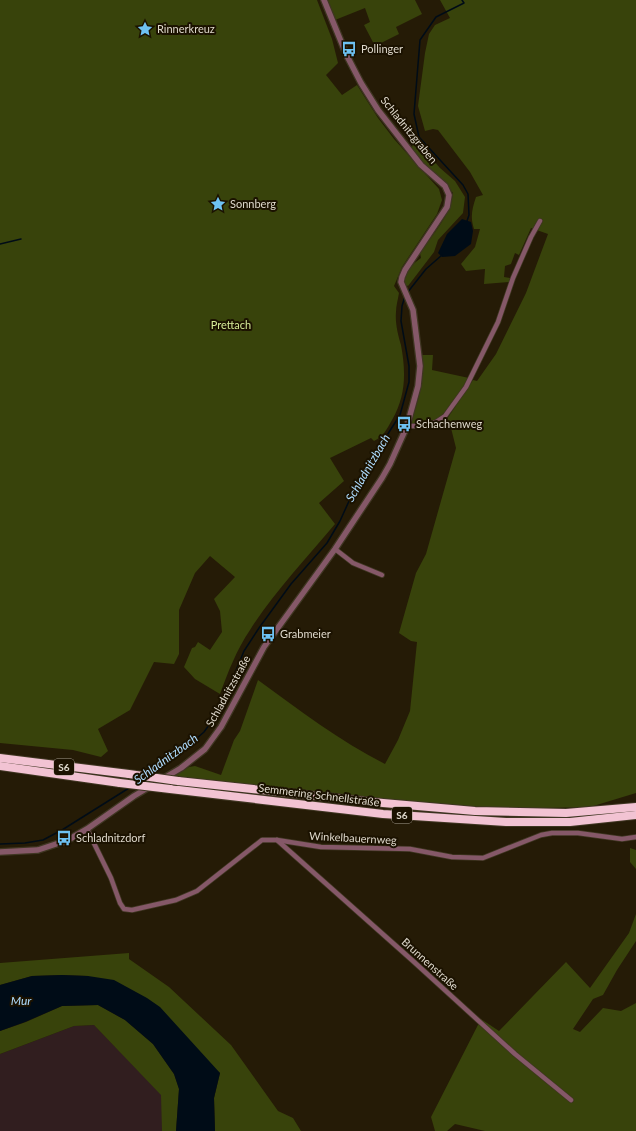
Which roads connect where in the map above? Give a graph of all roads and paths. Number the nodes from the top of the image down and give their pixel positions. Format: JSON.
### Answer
{"nodes":[{"id":1,"x":324,"y":0,"type":"edge"},
{"id":2,"x":540,"y":222,"type":"dead end"},
{"id":3,"x":407,"y":426,"type":"junction"},
{"id":4,"x":335,"y":549,"type":"junction"},
{"id":5,"x":382,"y":575,"type":"dead end"},
{"id":6,"x":0,"y":758,"type":"edge"},
{"id":7,"x":0,"y":766,"type":"edge"},
{"id":8,"x":636,"y":807,"type":"edge"},
{"id":9,"x":636,"y":815,"type":"edge"},
{"id":10,"x":87,"y":829,"type":"junction"},
{"id":11,"x":636,"y":837,"type":"edge"},
{"id":12,"x":277,"y":840,"type":"junction"},
{"id":13,"x":0,"y":852,"type":"edge"},
{"id":14,"x":571,"y":1100,"type":"dead end"}],
"edges":[{"from":1,"to":3,"type":"street","name":"Schladnitzgraben"},
{"from":2,"to":3,"type":"street"},
{"from":3,"to":4,"type":"street","name":"Schladnitzstraße"},
{"from":4,"to":5,"type":"street"},
{"from":4,"to":10,"type":"street","name":"Schladnitzstraße"},
{"from":6,"to":8,"type":"highway","name":"Semmering Schnellstraße","number":"S6","bridge":true},
{"from":7,"to":9,"type":"highway","name":"Semmering Schnellstraße","number":"S6","bridge":true},
{"from":10,"to":12,"type":"street","name":"Winkelbauernweg"},
{"from":10,"to":13,"type":"street","name":"Schladnitzstraße"},
{"from":11,"to":12,"type":"street","name":"Winkelbauernweg"},
{"from":12,"to":14,"type":"street","name":"Brunnenstraße"}]}
